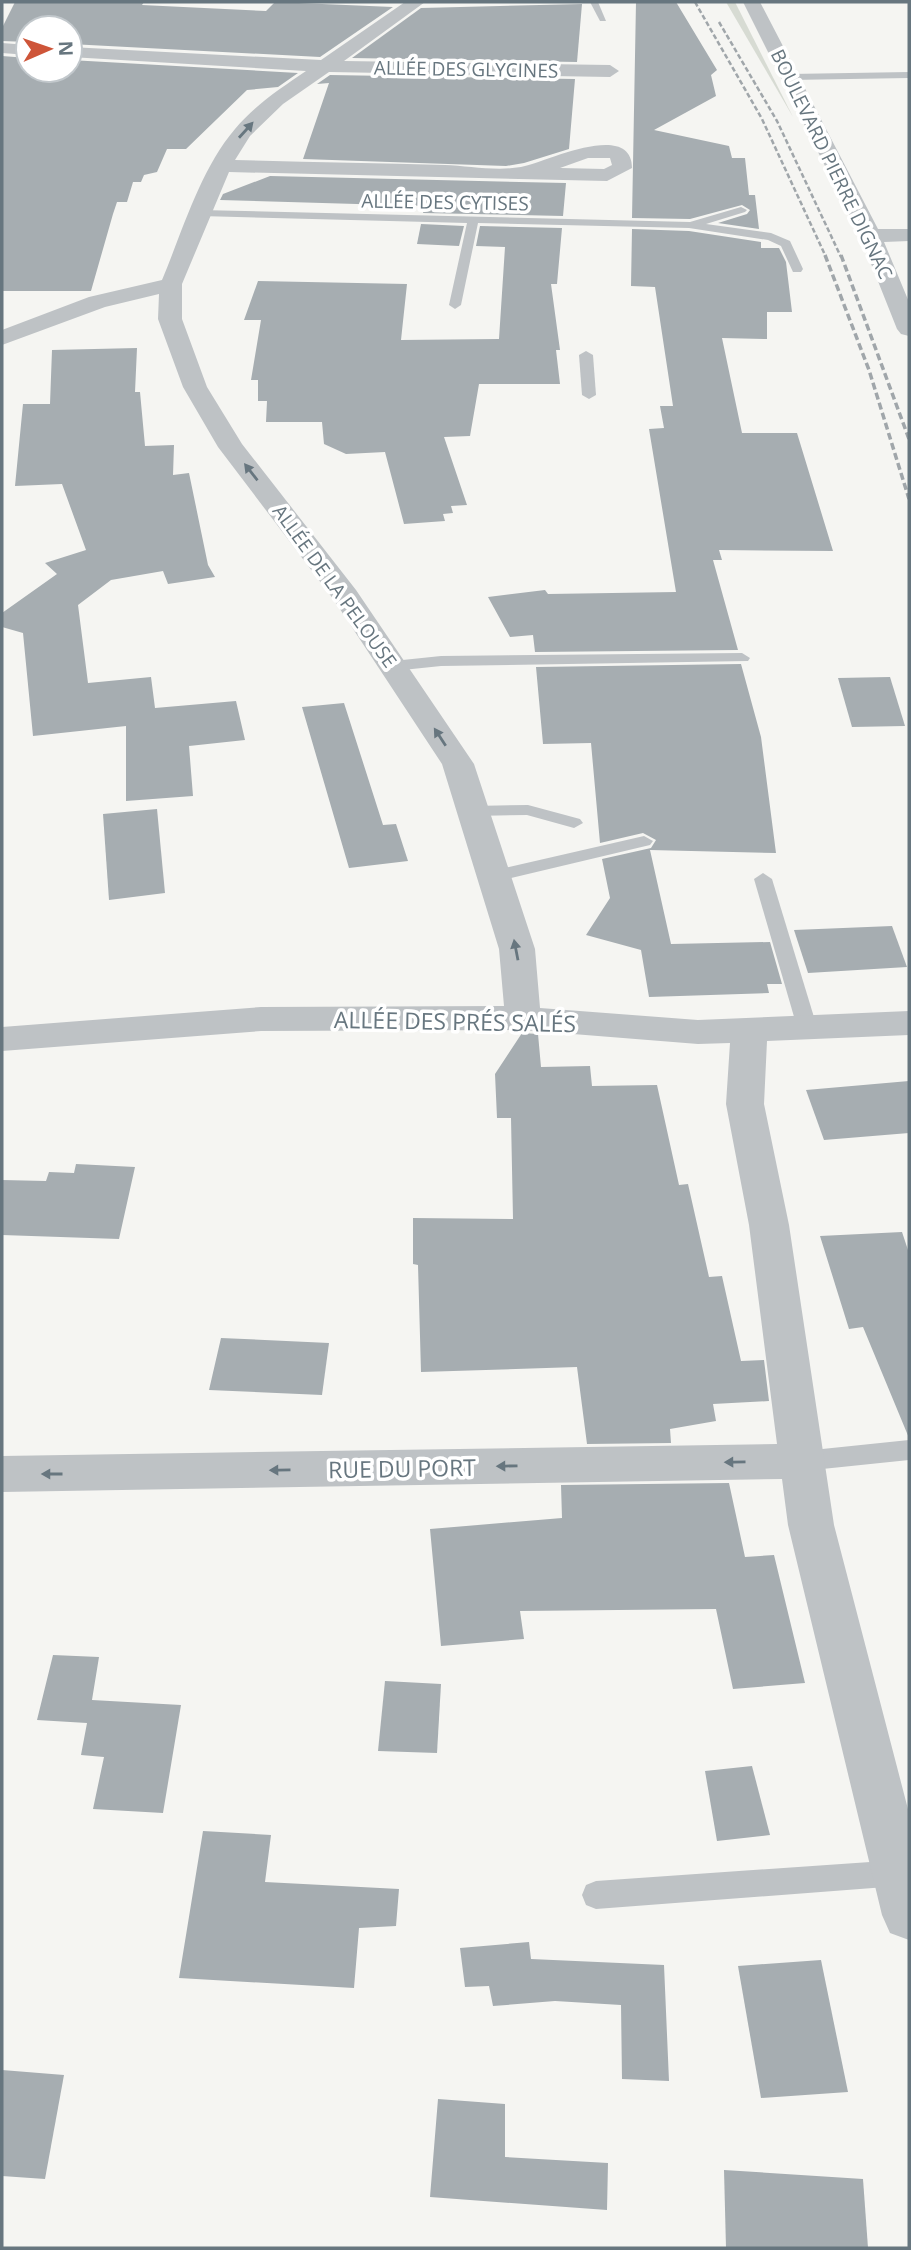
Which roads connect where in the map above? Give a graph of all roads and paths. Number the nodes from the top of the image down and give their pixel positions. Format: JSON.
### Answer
{"nodes":[{"id":1,"x":416,"y":2,"type":"edge"},
{"id":2,"x":594,"y":2,"type":"edge"},
{"id":3,"x":751,"y":2,"type":"edge"},
{"id":4,"x":603,"y":19,"type":"dead end"},
{"id":5,"x":84,"y":53,"type":"edge"},
{"id":6,"x":322,"y":66,"type":"junction"},
{"id":7,"x":610,"y":71,"type":"dead end"},
{"id":8,"x":909,"y":75,"type":"edge"},
{"id":9,"x":790,"y":77,"type":"junction"},
{"id":10,"x":220,"y":166,"type":"junction"},
{"id":11,"x":525,"y":173,"type":"dead end"},
{"id":12,"x":741,"y":210,"type":"dead end"},
{"id":13,"x":200,"y":214,"type":"junction"},
{"id":14,"x":473,"y":220,"type":"junction"},
{"id":15,"x":689,"y":225,"type":"junction"},
{"id":16,"x":909,"y":235,"type":"edge"},
{"id":17,"x":871,"y":236,"type":"junction"},
{"id":18,"x":797,"y":269,"type":"dead end"},
{"id":19,"x":172,"y":284,"type":"junction"},
{"id":20,"x":455,"y":305,"type":"dead end"},
{"id":21,"x":909,"y":328,"type":"edge"},
{"id":22,"x":2,"y":338,"type":"edge"},
{"id":23,"x":586,"y":355,"type":"dead end"},
{"id":24,"x":589,"y":395,"type":"dead end"},
{"id":25,"x":742,"y":658,"type":"dead end"},
{"id":26,"x":618,"y":671,"type":"dead end"},
{"id":27,"x":398,"y":674,"type":"junction"},
{"id":28,"x":473,"y":811,"type":"junction"},
{"id":29,"x":574,"y":823,"type":"dead end"},
{"id":30,"x":644,"y":841,"type":"dead end"},
{"id":31,"x":494,"y":876,"type":"junction"},
{"id":32,"x":763,"y":879,"type":"dead end"},
{"id":33,"x":523,"y":1018,"type":"junction"},
{"id":34,"x":909,"y":1023,"type":"edge"},
{"id":35,"x":807,"y":1027,"type":"junction"},
{"id":36,"x":750,"y":1030,"type":"junction"},
{"id":37,"x":2,"y":1039,"type":"edge"},
{"id":38,"x":909,"y":1450,"type":"edge"},
{"id":39,"x":803,"y":1461,"type":"junction"},
{"id":40,"x":2,"y":1474,"type":"edge"},
{"id":41,"x":904,"y":1894,"type":"edge"},
{"id":42,"x":596,"y":1895,"type":"dead end"}],
"edges":[{"from":1,"to":6,"type":"street","name":"ALLÉE DE LA PELOUSE"},
{"from":2,"to":4,"type":"lane"},
{"from":3,"to":9,"type":"street","name":"BOULEVARD PIERRE DIGNAC"},
{"from":5,"to":6,"type":"street","name":"ALLÉE DES GLYCINES"},
{"from":6,"to":7,"type":"street","name":"ALLÉE DES GLYCINES"},
{"from":10,"to":6,"type":"street","name":"ALLÉE DE LA PELOUSE","one_way":true},
{"from":8,"to":9,"type":"lane"},
{"from":9,"to":17,"type":"street","name":"BOULEVARD PIERRE DIGNAC"},
{"from":10,"to":11,"type":"street"},
{"from":10,"to":13,"type":"street","name":"ALLÉE DE LA PELOUSE"},
{"from":12,"to":15,"type":"lane"},
{"from":13,"to":14,"type":"lane","name":"ALLÉE DES CYTISES"},
{"from":13,"to":19,"type":"street","name":"ALLÉE DE LA PELOUSE"},
{"from":14,"to":15,"type":"lane","name":"ALLÉE DES CYTISES"},
{"from":14,"to":20,"type":"lane"},
{"from":15,"to":18,"type":"lane"},
{"from":16,"to":17,"type":"street"},
{"from":17,"to":21,"type":"street","name":"BOULEVARD PIERRE DIGNAC"},
{"from":19,"to":22,"type":"street"},
{"from":27,"to":19,"type":"street","name":"ALLÉE DE LA PELOUSE","one_way":true},
{"from":23,"to":24,"type":"lane"},
{"from":25,"to":27,"type":"lane"},
{"from":26,"to":27,"type":"lane"},
{"from":28,"to":27,"type":"street","name":"ALLÉE DE LA PELOUSE","one_way":true},
{"from":28,"to":29,"type":"lane"},
{"from":28,"to":31,"type":"street","name":"ALLÉE DE LA PELOUSE"},
{"from":30,"to":31,"type":"lane"},
{"from":33,"to":31,"type":"street","name":"ALLÉE DE LA PELOUSE","one_way":true},
{"from":32,"to":35,"type":"lane"},
{"from":33,"to":36,"type":"street","name":"ALLÉE DES PRÉS SALÉS"},
{"from":33,"to":37,"type":"street","name":"ALLÉE DES PRÉS SALÉS"},
{"from":34,"to":35,"type":"street","name":"ALLÉE DES PRÉS SALÉS"},
{"from":35,"to":36,"type":"street","name":"ALLÉE DES PRÉS SALÉS"},
{"from":36,"to":39,"type":"street"},
{"from":38,"to":39,"type":"lane"},
{"from":39,"to":40,"type":"street","name":"RUE DU PORT","one_way":true},
{"from":39,"to":41,"type":"street"},
{"from":41,"to":42,"type":"lane"}]}
